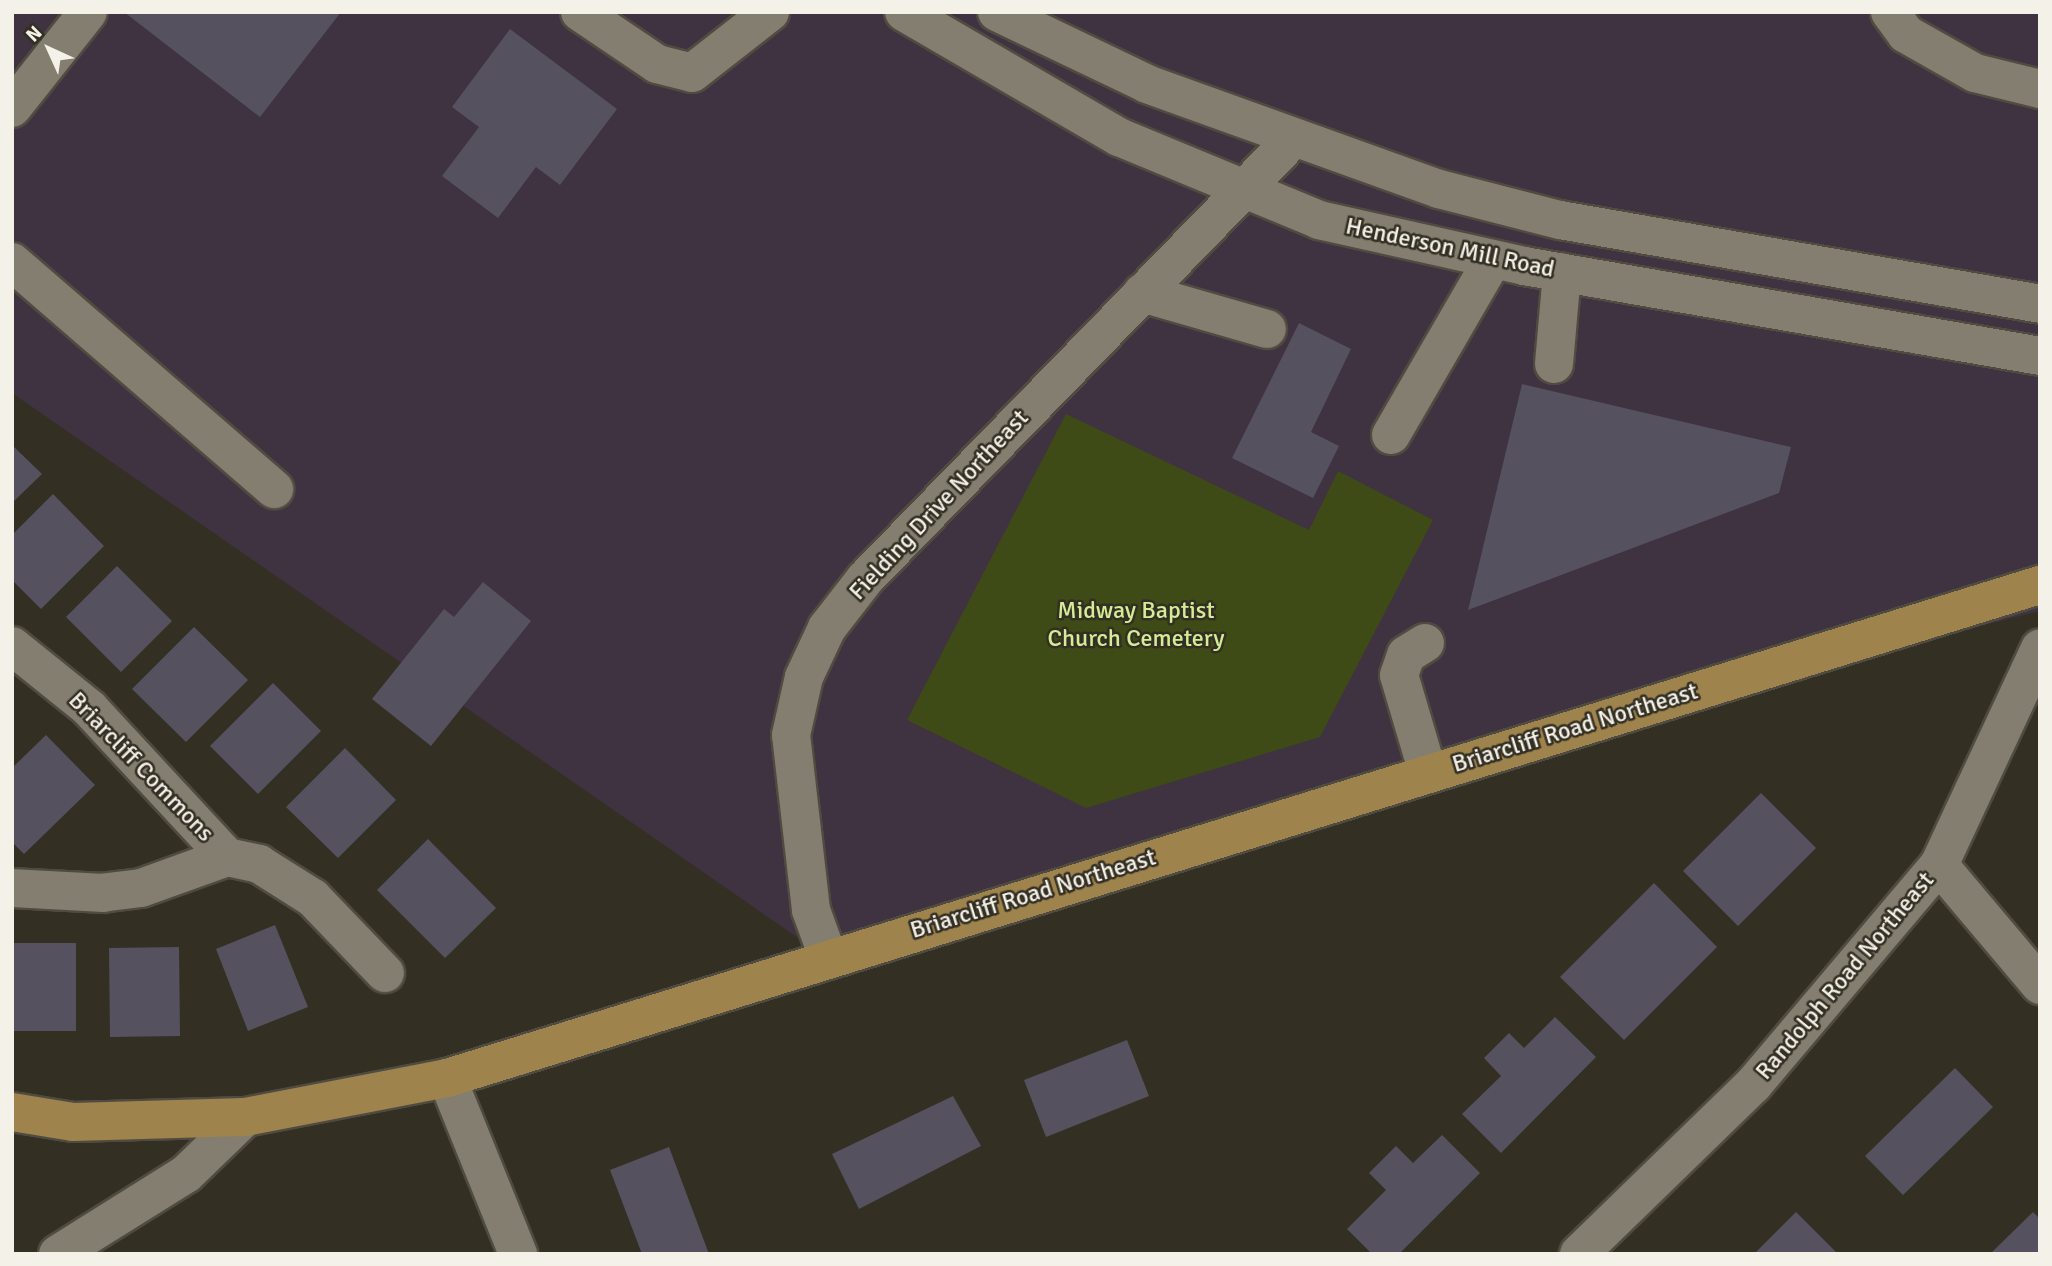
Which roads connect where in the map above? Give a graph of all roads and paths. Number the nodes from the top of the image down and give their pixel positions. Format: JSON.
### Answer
{"nodes":[{"id":1,"x":88,"y":12,"type":"edge"},
{"id":2,"x":580,"y":12,"type":"edge"},
{"id":3,"x":770,"y":12,"type":"edge"},
{"id":4,"x":904,"y":12,"type":"edge"},
{"id":5,"x":998,"y":12,"type":"edge"},
{"id":6,"x":1890,"y":12,"type":"edge"},
{"id":7,"x":2040,"y":89,"type":"edge"},
{"id":8,"x":12,"y":108,"type":"edge"},
{"id":9,"x":1291,"y":141,"type":"junction"},
{"id":10,"x":1240,"y":191,"type":"junction"},
{"id":11,"x":1493,"y":259,"type":"junction"},
{"id":12,"x":12,"y":262,"type":"edge"},
{"id":13,"x":1562,"y":272,"type":"junction"},
{"id":14,"x":1142,"y":293,"type":"junction"},
{"id":15,"x":2040,"y":304,"type":"edge"},
{"id":16,"x":1267,"y":329,"type":"dead end"},
{"id":17,"x":2040,"y":356,"type":"edge"},
{"id":18,"x":1554,"y":364,"type":"dead end"},
{"id":19,"x":1391,"y":435,"type":"dead end"},
{"id":20,"x":274,"y":489,"type":"dead end"},
{"id":21,"x":2040,"y":585,"type":"edge"},
{"id":22,"x":1425,"y":643,"type":"dead end"},
{"id":23,"x":12,"y":646,"type":"edge"},
{"id":24,"x":2040,"y":648,"type":"edge"},
{"id":25,"x":1428,"y":773,"type":"junction"},
{"id":26,"x":227,"y":857,"type":"junction"},
{"id":27,"x":1939,"y":865,"type":"junction"},
{"id":28,"x":12,"y":888,"type":"edge"},
{"id":29,"x":828,"y":957,"type":"junction"},
{"id":30,"x":385,"y":973,"type":"dead end"},
{"id":31,"x":2040,"y":985,"type":"edge"},
{"id":32,"x":447,"y":1078,"type":"junction"},
{"id":33,"x":12,"y":1112,"type":"edge"},
{"id":34,"x":245,"y":1117,"type":"junction"},
{"id":35,"x":58,"y":1254,"type":"edge"},
{"id":36,"x":518,"y":1254,"type":"edge"},
{"id":37,"x":1579,"y":1254,"type":"edge"}],
"edges":[{"from":1,"to":8,"type":"street"},
{"from":2,"to":3,"type":"street"},
{"from":4,"to":10,"type":"street","name":"Henderson Mill Road"},
{"from":5,"to":9,"type":"street","name":"Henderson Mill Road"},
{"from":6,"to":7,"type":"street"},
{"from":9,"to":10,"type":"street","name":"Fielding Drive Northeast"},
{"from":9,"to":15,"type":"street","name":"Henderson Mill Road"},
{"from":10,"to":11,"type":"street","name":"Henderson Mill Road"},
{"from":10,"to":14,"type":"street","name":"Fielding Drive Northeast"},
{"from":11,"to":13,"type":"street","name":"Henderson Mill Road"},
{"from":11,"to":19,"type":"street"},
{"from":12,"to":20,"type":"street"},
{"from":13,"to":17,"type":"street","name":"Henderson Mill Road"},
{"from":13,"to":18,"type":"street"},
{"from":14,"to":16,"type":"street"},
{"from":14,"to":29,"type":"street","name":"Fielding Drive Northeast"},
{"from":21,"to":25,"type":"main road","name":"Briarcliff Road Northeast"},
{"from":22,"to":25,"type":"street"},
{"from":23,"to":26,"type":"street","name":"Briarcliff Commons"},
{"from":24,"to":27,"type":"street","name":"Randolph Road Northeast"},
{"from":25,"to":29,"type":"main road","name":"Briarcliff Road Northeast"},
{"from":26,"to":28,"type":"street","name":"Briarcliff Commons"},
{"from":26,"to":30,"type":"street"},
{"from":27,"to":31,"type":"street"},
{"from":27,"to":37,"type":"street","name":"Randolph Road Northeast"},
{"from":29,"to":32,"type":"main road","name":"Briarcliff Road Northeast"},
{"from":32,"to":34,"type":"main road","name":"Briarcliff Road Northeast"},
{"from":32,"to":36,"type":"street"},
{"from":33,"to":34,"type":"main road","name":"Briarcliff Road Northeast"},
{"from":34,"to":35,"type":"street"}]}
